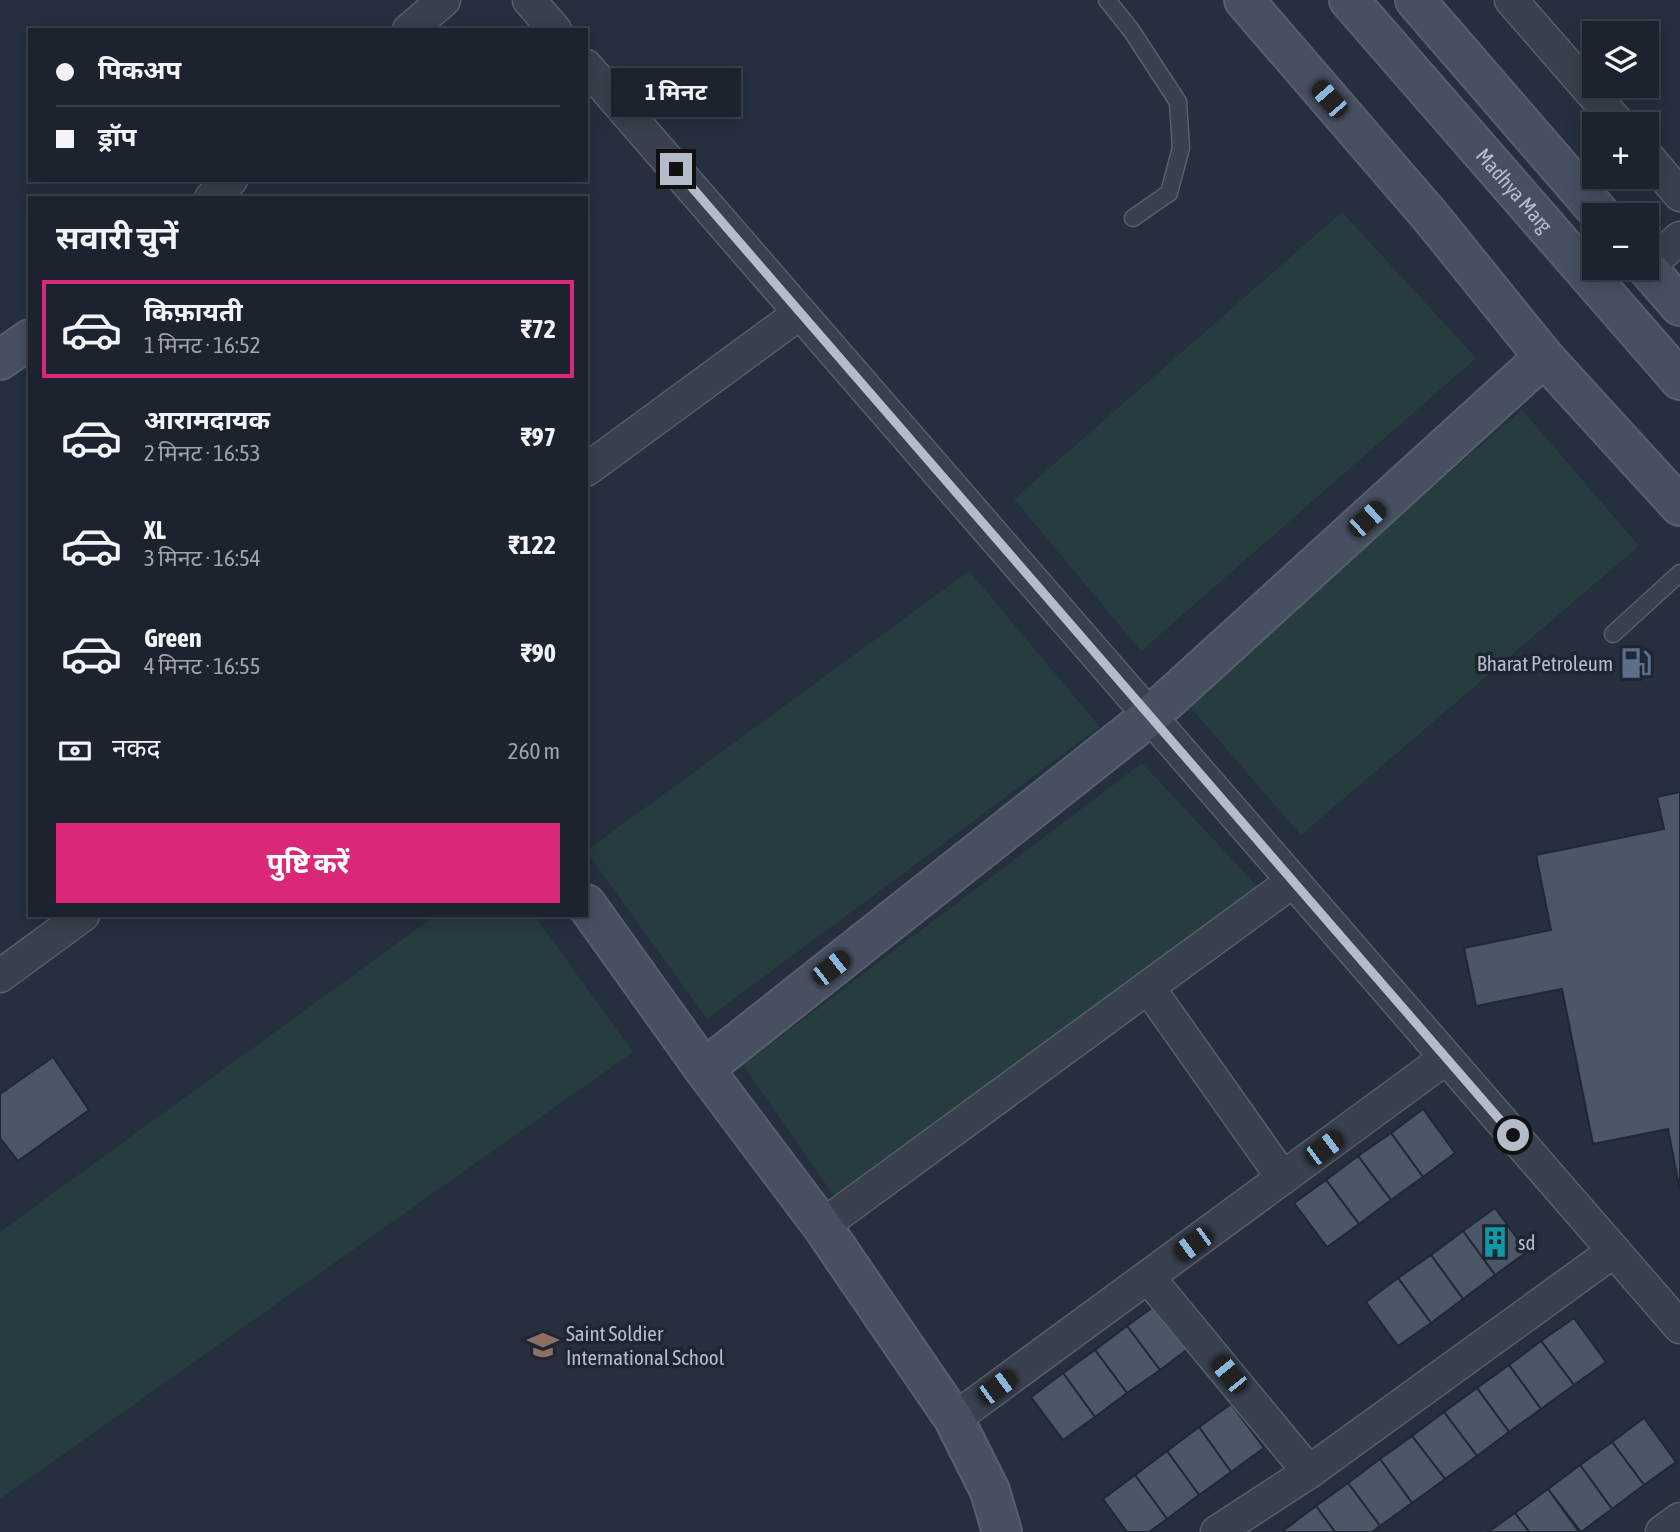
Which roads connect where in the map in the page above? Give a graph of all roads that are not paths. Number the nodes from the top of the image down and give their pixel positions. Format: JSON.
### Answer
{"nodes":[{"id":1,"x":444,"y":0,"type":"edge"},
{"id":2,"x":529,"y":0,"type":"edge"},
{"id":3,"x":1107,"y":0,"type":"edge"},
{"id":4,"x":1244,"y":0,"type":"edge"},
{"id":5,"x":1349,"y":0,"type":"edge"},
{"id":6,"x":1415,"y":0,"type":"edge"},
{"id":7,"x":1511,"y":0,"type":"edge"},
{"id":8,"x":411,"y":28,"type":"edge"},
{"id":9,"x":553,"y":28,"type":"edge"},
{"id":10,"x":588,"y":68,"type":"edge"},
{"id":11,"x":1609,"y":112,"type":"edge"},
{"id":12,"x":1659,"y":170,"type":"edge"},
{"id":13,"x":230,"y":182,"type":"edge"},
{"id":14,"x":1680,"y":195,"type":"edge"},
{"id":15,"x":213,"y":196,"type":"edge"},
{"id":16,"x":1591,"y":203,"type":"edge"},
{"id":17,"x":1133,"y":218,"type":"dead end"},
{"id":18,"x":1680,"y":238,"type":"edge"},
{"id":19,"x":1659,"y":256,"type":"edge"},
{"id":20,"x":1658,"y":280,"type":"edge"},
{"id":21,"x":1680,"y":306,"type":"edge"},
{"id":22,"x":800,"y":313,"type":"junction"},
{"id":23,"x":28,"y":340,"type":"edge"},
{"id":24,"x":1544,"y":357,"type":"junction"},
{"id":25,"x":0,"y":360,"type":"edge"},
{"id":26,"x":1680,"y":380,"type":"edge"},
{"id":27,"x":588,"y":469,"type":"edge"},
{"id":28,"x":1680,"y":506,"type":"edge"},
{"id":29,"x":1680,"y":573,"type":"edge"},
{"id":30,"x":1613,"y":634,"type":"dead end"},
{"id":31,"x":1150,"y":716,"type":"junction"},
{"id":32,"x":1293,"y":881,"type":"junction"},
{"id":33,"x":588,"y":907,"type":"edge"},
{"id":34,"x":80,"y":917,"type":"edge"},
{"id":35,"x":0,"y":976,"type":"edge"},
{"id":36,"x":1148,"y":987,"type":"junction"},
{"id":37,"x":1446,"y":1058,"type":"junction"},
{"id":38,"x":704,"y":1069,"type":"junction"},
{"id":39,"x":1283,"y":1178,"type":"junction"},
{"id":40,"x":822,"y":1226,"type":"junction"},
{"id":41,"x":1614,"y":1251,"type":"junction"},
{"id":42,"x":1148,"y":1277,"type":"junction"},
{"id":43,"x":1680,"y":1327,"type":"edge"},
{"id":44,"x":954,"y":1419,"type":"junction"},
{"id":45,"x":1309,"y":1472,"type":"junction"},
{"id":46,"x":1680,"y":1520,"type":"edge"},
{"id":47,"x":1002,"y":1532,"type":"edge"},
{"id":48,"x":1217,"y":1532,"type":"edge"},
{"id":49,"x":1662,"y":1532,"type":"edge"}],
"edges":[{"from":1,"to":8,"type":"street"},
{"from":2,"to":9,"type":"street"},
{"from":3,"to":17,"type":"lane"},
{"from":4,"to":24,"type":"street"},
{"from":5,"to":26,"type":"street","name":"Madhya Marg"},
{"from":6,"to":16,"type":"street"},
{"from":7,"to":11,"type":"street"},
{"from":10,"to":22,"type":"street"},
{"from":12,"to":14,"type":"street"},
{"from":13,"to":15,"type":"street"},
{"from":18,"to":19,"type":"street"},
{"from":20,"to":21,"type":"street"},
{"from":22,"to":27,"type":"street"},
{"from":22,"to":31,"type":"street"},
{"from":23,"to":25,"type":"street"},
{"from":24,"to":28,"type":"street"},
{"from":24,"to":31,"type":"street"},
{"from":29,"to":30,"type":"lane"},
{"from":31,"to":32,"type":"street"},
{"from":31,"to":38,"type":"street"},
{"from":32,"to":36,"type":"street"},
{"from":32,"to":37,"type":"street"},
{"from":33,"to":38,"type":"street"},
{"from":34,"to":35,"type":"street"},
{"from":36,"to":39,"type":"street"},
{"from":36,"to":40,"type":"street"},
{"from":37,"to":39,"type":"street"},
{"from":37,"to":41,"type":"street"},
{"from":38,"to":40,"type":"street"},
{"from":39,"to":42,"type":"street"},
{"from":40,"to":44,"type":"street"},
{"from":41,"to":43,"type":"street"},
{"from":41,"to":45,"type":"street"},
{"from":42,"to":44,"type":"street"},
{"from":42,"to":45,"type":"street"},
{"from":44,"to":47,"type":"street"},
{"from":45,"to":48,"type":"street"},
{"from":46,"to":49,"type":"street"}]}
